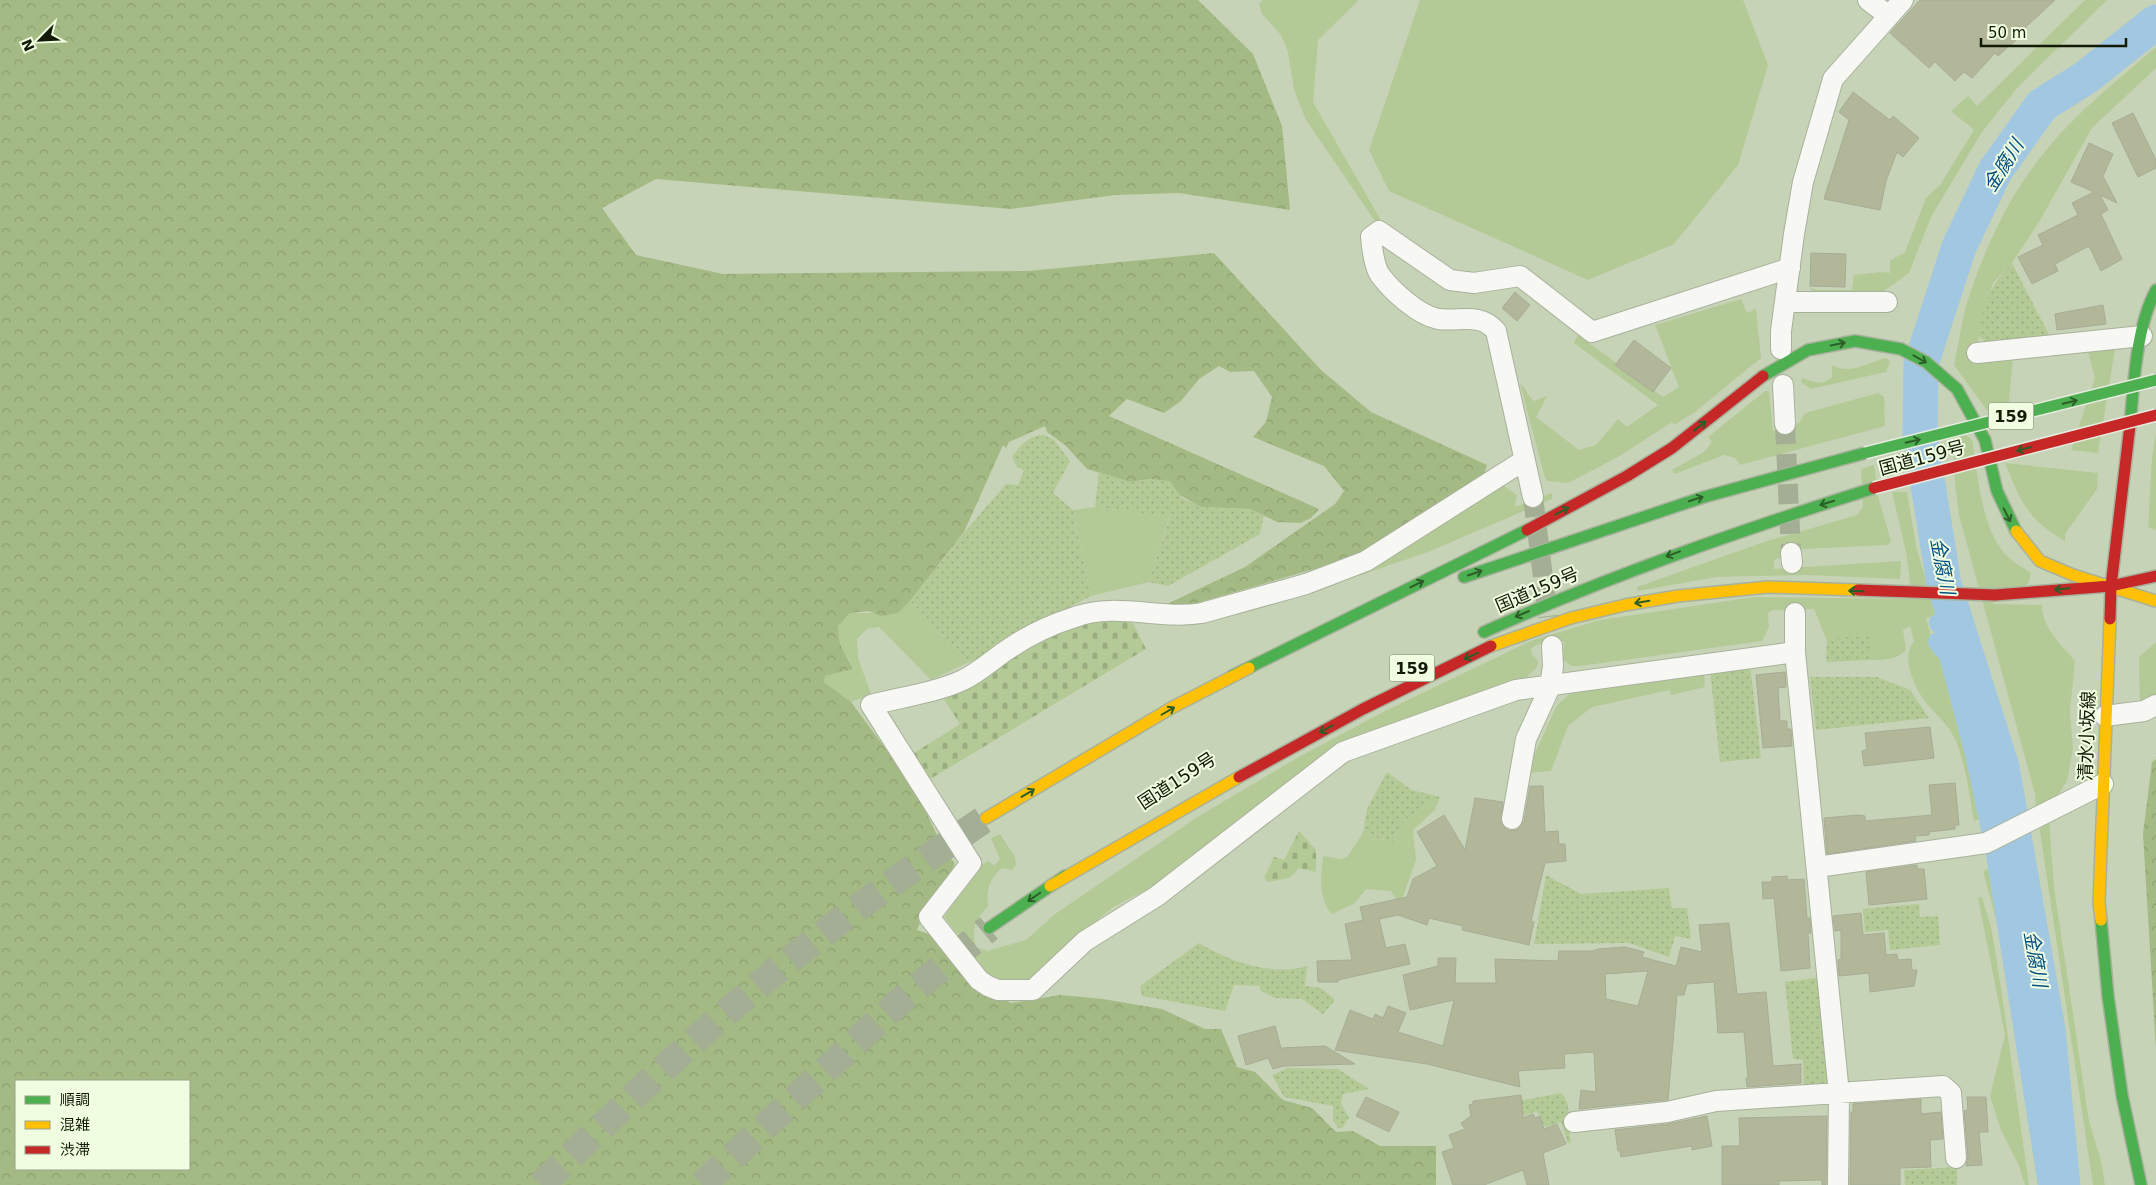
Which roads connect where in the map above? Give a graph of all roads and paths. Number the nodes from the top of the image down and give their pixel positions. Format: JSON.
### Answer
{"nodes":[{"id":1,"x":1868,"y":0,"type":"edge"},
{"id":2,"x":1903,"y":0,"type":"edge"},
{"id":3,"x":1889,"y":16,"type":"junction"},
{"id":4,"x":1790,"y":268,"type":"junction"},
{"id":5,"x":2156,"y":290,"type":"edge"},
{"id":6,"x":1786,"y":302,"type":"junction"},
{"id":7,"x":1887,"y":302,"type":"dead end"},
{"id":8,"x":2142,"y":336,"type":"junction"},
{"id":9,"x":1781,"y":349,"type":"dead end"},
{"id":10,"x":1977,"y":352,"type":"dead end"},
{"id":11,"x":2156,"y":380,"type":"edge"},
{"id":12,"x":1783,"y":385,"type":"dead end"},
{"id":13,"x":2156,"y":415,"type":"edge"},
{"id":14,"x":1785,"y":424,"type":"tunnel mouth"},
{"id":15,"x":1523,"y":461,"type":"junction"},
{"id":16,"x":1532,"y":497,"type":"tunnel mouth"},
{"id":17,"x":2156,"y":576,"type":"edge"},
{"id":18,"x":2111,"y":586,"type":"junction"},
{"id":19,"x":2156,"y":601,"type":"edge"},
{"id":20,"x":1794,"y":613,"type":"dead end"},
{"id":21,"x":1472,"y":637,"type":"dead end"},
{"id":22,"x":1552,"y":646,"type":"dead end"},
{"id":23,"x":1795,"y":652,"type":"junction"},
{"id":24,"x":1232,"y":676,"type":"junction"},
{"id":25,"x":1550,"y":687,"type":"junction"},
{"id":26,"x":2156,"y":705,"type":"edge"},
{"id":27,"x":2105,"y":716,"type":"junction"},
{"id":28,"x":1206,"y":782,"type":"dead end"},
{"id":29,"x":2103,"y":784,"type":"junction"},
{"id":30,"x":986,"y":818,"type":"tunnel mouth"},
{"id":31,"x":1512,"y":819,"type":"dead end"},
{"id":32,"x":1817,"y":867,"type":"junction"},
{"id":33,"x":1050,"y":886,"type":"junction"},
{"id":34,"x":989,"y":928,"type":"tunnel mouth"},
{"id":35,"x":1839,"y":1094,"type":"junction"},
{"id":36,"x":1574,"y":1122,"type":"dead end"},
{"id":37,"x":1956,"y":1158,"type":"dead end"},
{"id":38,"x":1838,"y":1185,"type":"edge"},
{"id":39,"x":2141,"y":1185,"type":"edge"}],
"edges":[{"from":1,"to":3,"type":"street"},
{"from":2,"to":3,"type":"street"},
{"from":3,"to":4,"type":"street"},
{"from":4,"to":6,"type":"street"},
{"from":4,"to":15,"type":"street"},
{"from":5,"to":8,"type":"main road","name":"清水小坂線"},
{"from":6,"to":7,"type":"street"},
{"from":6,"to":9,"type":"street"},
{"from":8,"to":10,"type":"street"},
{"from":8,"to":18,"type":"main road","name":"清水小坂線"},
{"from":24,"to":11,"type":"main road","name":"国道159号","number":"159","one_way":true,"bridge":true},
{"from":12,"to":14,"type":"street"},
{"from":13,"to":21,"type":"main road","name":"国道159号","number":"159","one_way":true,"bridge":true},
{"from":15,"to":16,"type":"street"},
{"from":15,"to":25,"type":"street"},
{"from":17,"to":18,"type":"main road","number":"159"},
{"from":18,"to":19,"type":"main road","number":"159"},
{"from":24,"to":18,"type":"main road","number":"159","one_way":true},
{"from":18,"to":27,"type":"main road","name":"清水小坂線"},
{"from":18,"to":33,"type":"main road","number":"159","one_way":true},
{"from":20,"to":23,"type":"street"},
{"from":22,"to":25,"type":"street"},
{"from":23,"to":25,"type":"street"},
{"from":23,"to":32,"type":"street"},
{"from":30,"to":24,"type":"main road","name":"国道159号","number":"159","one_way":true},
{"from":25,"to":31,"type":"street"},
{"from":26,"to":27,"type":"street"},
{"from":27,"to":29,"type":"main road","name":"清水小坂線"},
{"from":28,"to":33,"type":"main road","name":"国道159号","number":"159"},
{"from":29,"to":32,"type":"street"},
{"from":29,"to":39,"type":"main road","name":"清水小坂線"},
{"from":32,"to":35,"type":"street"},
{"from":33,"to":34,"type":"main road","name":"国道159号","number":"159","one_way":true},
{"from":35,"to":36,"type":"street"},
{"from":35,"to":37,"type":"street"},
{"from":35,"to":38,"type":"street"}]}
